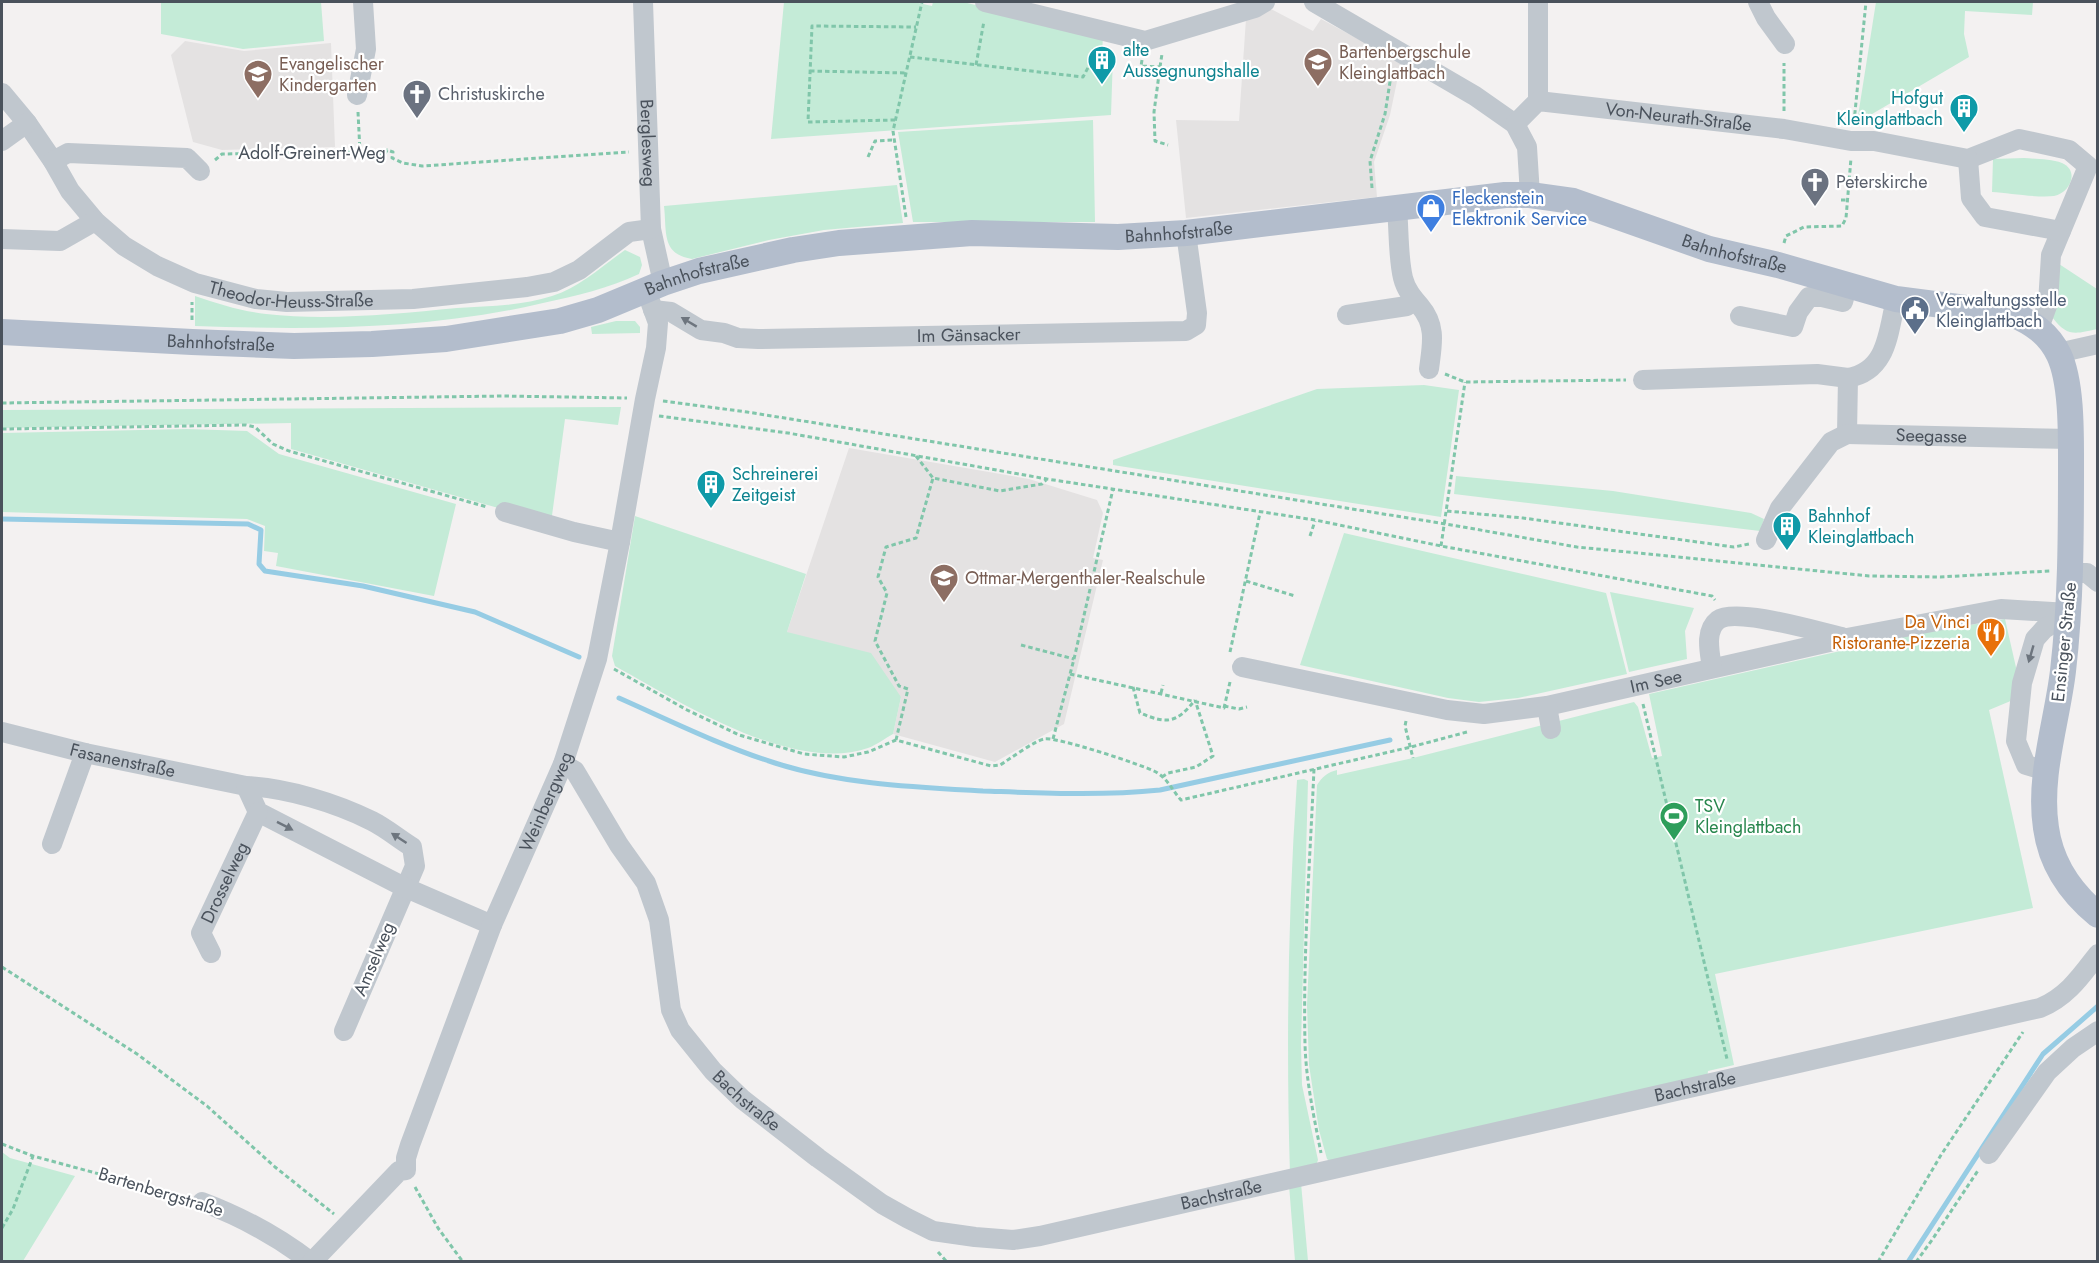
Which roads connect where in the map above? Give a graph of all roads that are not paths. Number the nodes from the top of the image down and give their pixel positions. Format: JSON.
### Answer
{"nodes":[{"id":1,"x":363,"y":2,"type":"edge"},
{"id":2,"x":643,"y":2,"type":"edge"},
{"id":3,"x":986,"y":2,"type":"edge"},
{"id":4,"x":1265,"y":2,"type":"edge"},
{"id":5,"x":1314,"y":2,"type":"edge"},
{"id":6,"x":1538,"y":2,"type":"edge"},
{"id":7,"x":1762,"y":10,"type":"edge"},
{"id":8,"x":1785,"y":44,"type":"road end"},
{"id":9,"x":2,"y":93,"type":"edge"},
{"id":10,"x":357,"y":94,"type":"road end"},
{"id":11,"x":1538,"y":100,"type":"junction"},
{"id":12,"x":27,"y":123,"type":"junction"},
{"id":13,"x":1515,"y":124,"type":"junction"},
{"id":14,"x":2,"y":141,"type":"edge"},
{"id":15,"x":1968,"y":159,"type":"junction"},
{"id":16,"x":53,"y":161,"type":"junction"},
{"id":17,"x":200,"y":171,"type":"road end"},
{"id":18,"x":1530,"y":195,"type":"junction"},
{"id":19,"x":1397,"y":208,"type":"junction"},
{"id":20,"x":94,"y":221,"type":"junction"},
{"id":21,"x":651,"y":229,"type":"junction"},
{"id":22,"x":2061,"y":231,"type":"junction"},
{"id":23,"x":1186,"y":233,"type":"junction"},
{"id":24,"x":2,"y":239,"type":"edge"},
{"id":25,"x":1847,"y":287,"type":"junction"},
{"id":26,"x":654,"y":295,"type":"junction"},
{"id":27,"x":1414,"y":300,"type":"junction"},
{"id":28,"x":1896,"y":300,"type":"junction"},
{"id":29,"x":1347,"y":315,"type":"dead end"},
{"id":30,"x":1740,"y":316,"type":"dead end"},
{"id":31,"x":2039,"y":328,"type":"junction"},
{"id":32,"x":2,"y":332,"type":"edge"},
{"id":33,"x":2097,"y":344,"type":"edge"},
{"id":34,"x":2058,"y":353,"type":"junction"},
{"id":35,"x":1434,"y":371,"type":"road end"},
{"id":36,"x":1848,"y":378,"type":"junction"},
{"id":37,"x":1643,"y":380,"type":"road end"},
{"id":38,"x":1847,"y":434,"type":"junction"},
{"id":39,"x":2071,"y":439,"type":"junction"},
{"id":40,"x":505,"y":512,"type":"road end"},
{"id":41,"x":1766,"y":540,"type":"road end"},
{"id":42,"x":620,"y":542,"type":"junction"},
{"id":43,"x":2072,"y":571,"type":"junction"},
{"id":44,"x":2097,"y":582,"type":"edge"},
{"id":45,"x":2069,"y":613,"type":"junction"},
{"id":46,"x":1847,"y":638,"type":"junction"},
{"id":47,"x":1238,"y":666,"type":"road end"},
{"id":48,"x":1712,"y":668,"type":"junction"},
{"id":49,"x":1547,"y":706,"type":"junction"},
{"id":50,"x":1551,"y":729,"type":"dead end"},
{"id":51,"x":2,"y":732,"type":"edge"},
{"id":52,"x":85,"y":753,"type":"junction"},
{"id":53,"x":563,"y":764,"type":"junction"},
{"id":54,"x":2047,"y":771,"type":"junction"},
{"id":55,"x":246,"y":786,"type":"junction"},
{"id":56,"x":258,"y":812,"type":"junction"},
{"id":57,"x":52,"y":844,"type":"dead end"},
{"id":58,"x":404,"y":887,"type":"junction"},
{"id":59,"x":2097,"y":915,"type":"edge"},
{"id":60,"x":492,"y":925,"type":"junction"},
{"id":61,"x":211,"y":953,"type":"dead end"},
{"id":62,"x":2097,"y":954,"type":"edge"},
{"id":63,"x":344,"y":1031,"type":"dead end"},
{"id":64,"x":2097,"y":1031,"type":"edge"},
{"id":65,"x":1989,"y":1154,"type":"road end"},
{"id":66,"x":202,"y":1202,"type":"road end"},
{"id":67,"x":311,"y":1262,"type":"edge"}],
"edges":[{"from":1,"to":10,"type":"street"},
{"from":2,"to":21,"type":"street","name":"Berglesweg"},
{"from":3,"to":4,"type":"street"},
{"from":5,"to":13,"type":"street"},
{"from":6,"to":11,"type":"street"},
{"from":7,"to":8,"type":"street"},
{"from":9,"to":12,"type":"street","name":"Theodor-Heuss-Straße"},
{"from":11,"to":13,"type":"street"},
{"from":11,"to":15,"type":"street","name":"Von-Neurath-Straße"},
{"from":12,"to":14,"type":"street"},
{"from":12,"to":16,"type":"street","name":"Theodor-Heuss-Straße"},
{"from":13,"to":18,"type":"street"},
{"from":15,"to":22,"type":"street"},
{"from":15,"to":22,"type":"street"},
{"from":16,"to":17,"type":"street"},
{"from":16,"to":20,"type":"street","name":"Theodor-Heuss-Straße"},
{"from":18,"to":19,"type":"main road","name":"Bahnhofstraße"},
{"from":18,"to":25,"type":"main road","name":"Bahnhofstraße"},
{"from":19,"to":23,"type":"main road","name":"Bahnhofstraße"},
{"from":19,"to":27,"type":"street"},
{"from":20,"to":21,"type":"street","name":"Theodor-Heuss-Straße"},
{"from":20,"to":24,"type":"street"},
{"from":21,"to":26,"type":"street","name":"Berglesweg"},
{"from":22,"to":31,"type":"street"},
{"from":23,"to":26,"type":"main road","name":"Bahnhofstraße"},
{"from":23,"to":26,"type":"street","name":"Im Gänsacker","one_way":true},
{"from":25,"to":28,"type":"main road","name":"Bahnhofstraße"},
{"from":25,"to":30,"type":"street"},
{"from":26,"to":32,"type":"main road","name":"Bahnhofstraße"},
{"from":26,"to":42,"type":"street","name":"Weinbergweg"},
{"from":27,"to":29,"type":"street"},
{"from":27,"to":35,"type":"street"},
{"from":28,"to":31,"type":"main road","name":"Bahnhofstraße"},
{"from":28,"to":36,"type":"street"},
{"from":31,"to":34,"type":"main road","name":"Bahnhofstraße"},
{"from":33,"to":34,"type":"street"},
{"from":34,"to":39,"type":"main road","name":"Ensinger Straße"},
{"from":36,"to":37,"type":"street"},
{"from":36,"to":38,"type":"street"},
{"from":38,"to":39,"type":"street","name":"Seegasse"},
{"from":38,"to":41,"type":"street"},
{"from":39,"to":43,"type":"main road","name":"Ensinger Straße"},
{"from":40,"to":42,"type":"street"},
{"from":42,"to":53,"type":"street","name":"Weinbergweg"},
{"from":43,"to":44,"type":"street"},
{"from":43,"to":45,"type":"main road","name":"Ensinger Straße"},
{"from":45,"to":46,"type":"street","name":"Im See"},
{"from":45,"to":54,"type":"main road","name":"Ensinger Straße"},
{"from":45,"to":54,"type":"street","one_way":true},
{"from":46,"to":48,"type":"street","name":"Im See"},
{"from":46,"to":48,"type":"street"},
{"from":47,"to":49,"type":"street","name":"Im See"},
{"from":48,"to":49,"type":"street","name":"Im See"},
{"from":49,"to":50,"type":"street"},
{"from":51,"to":52,"type":"street","name":"Fasanenstraße"},
{"from":52,"to":55,"type":"street","name":"Fasanenstraße"},
{"from":52,"to":57,"type":"street"},
{"from":53,"to":60,"type":"street","name":"Weinbergweg"},
{"from":53,"to":62,"type":"street","name":"Bachstraße"},
{"from":54,"to":59,"type":"main road","name":"Ensinger Straße"},
{"from":55,"to":56,"type":"street"},
{"from":58,"to":55,"type":"street","name":"Fasanenstraße","one_way":true},
{"from":56,"to":58,"type":"street","one_way":true},
{"from":56,"to":61,"type":"street","name":"Drosselweg"},
{"from":58,"to":60,"type":"street"},
{"from":58,"to":63,"type":"street","name":"Amselweg"},
{"from":60,"to":67,"type":"street","name":"Weinbergweg"},
{"from":64,"to":65,"type":"street"},
{"from":66,"to":67,"type":"street","name":"Bartenbergstraße"}]}
